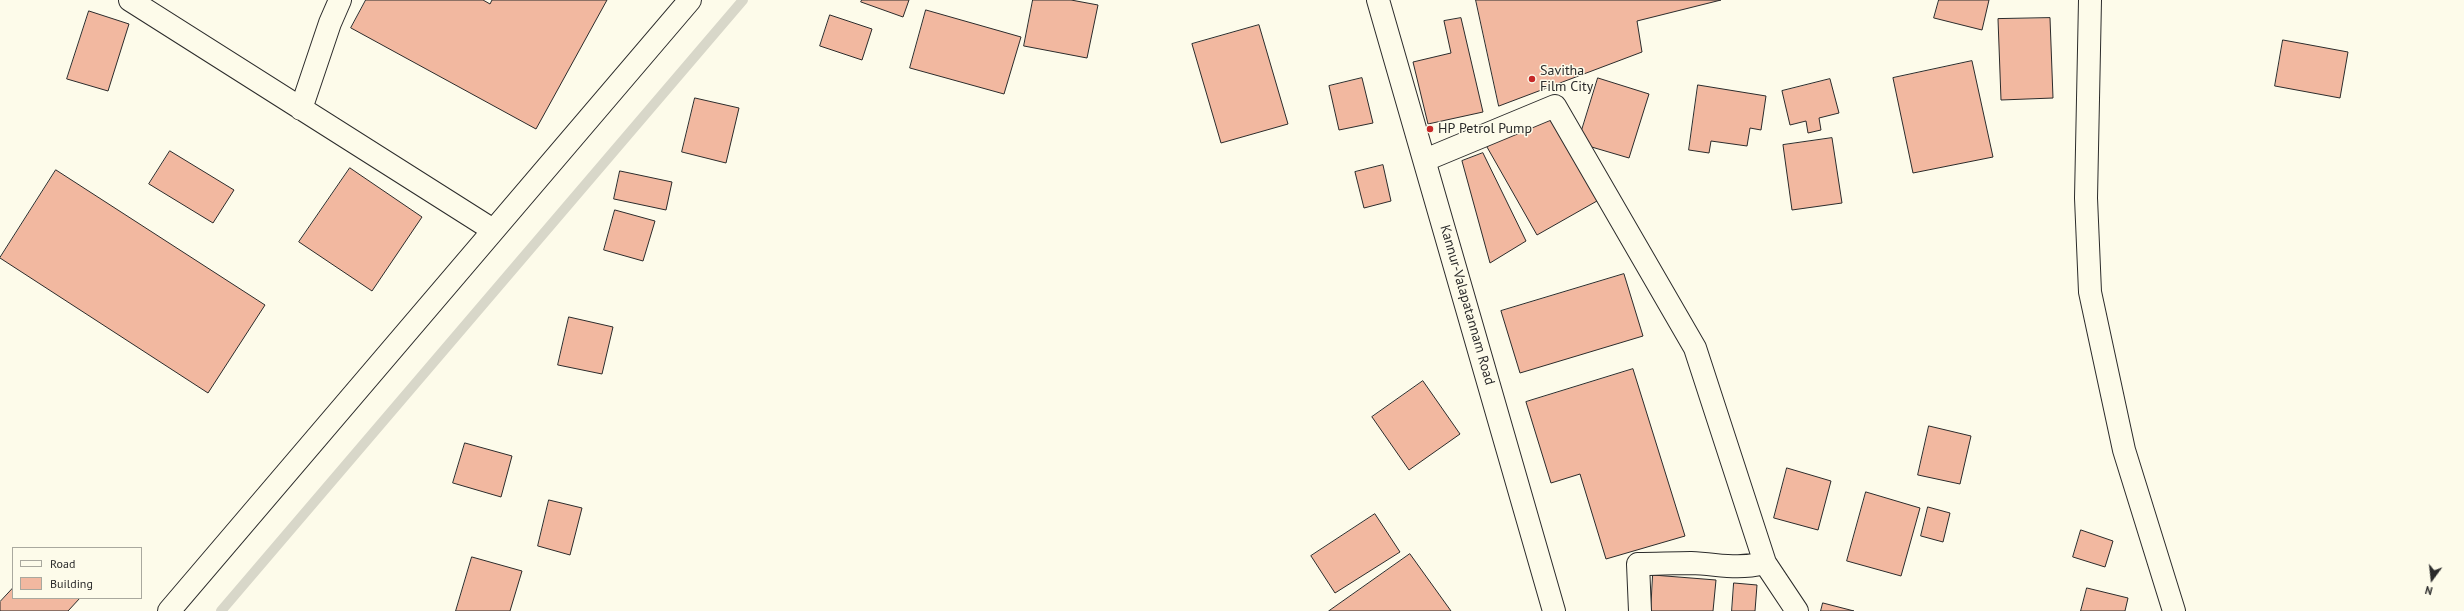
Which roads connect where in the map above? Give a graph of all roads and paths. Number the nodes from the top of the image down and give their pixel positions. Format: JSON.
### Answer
{"nodes":[{"id":1,"x":130,"y":0,"type":"edge"},
{"id":2,"x":340,"y":0,"type":"edge"},
{"id":3,"x":690,"y":0,"type":"edge"},
{"id":4,"x":1378,"y":0,"type":"edge"},
{"id":5,"x":2090,"y":0,"type":"edge"},
{"id":6,"x":301,"y":109,"type":"junction"},
{"id":7,"x":1425,"y":160,"type":"junction"},
{"id":8,"x":493,"y":230,"type":"junction"},
{"id":9,"x":1765,"y":563,"type":"junction"},
{"id":10,"x":169,"y":611,"type":"edge"},
{"id":11,"x":1554,"y":611,"type":"edge"},
{"id":12,"x":1640,"y":611,"type":"edge"},
{"id":13,"x":1797,"y":611,"type":"edge"},
{"id":14,"x":2174,"y":611,"type":"edge"}],
"edges":[{"from":1,"to":6,"type":"street"},
{"from":2,"to":6,"type":"street"},
{"from":3,"to":8,"type":"street"},
{"from":4,"to":7,"type":"street","name":"Kannur-Valapatannam Road"},
{"from":5,"to":14,"type":"street"},
{"from":6,"to":8,"type":"street"},
{"from":7,"to":9,"type":"street"},
{"from":7,"to":11,"type":"street","name":"Kannur-Valapatannam Road"},
{"from":8,"to":10,"type":"street"},
{"from":9,"to":12,"type":"street"},
{"from":9,"to":13,"type":"street"}]}
